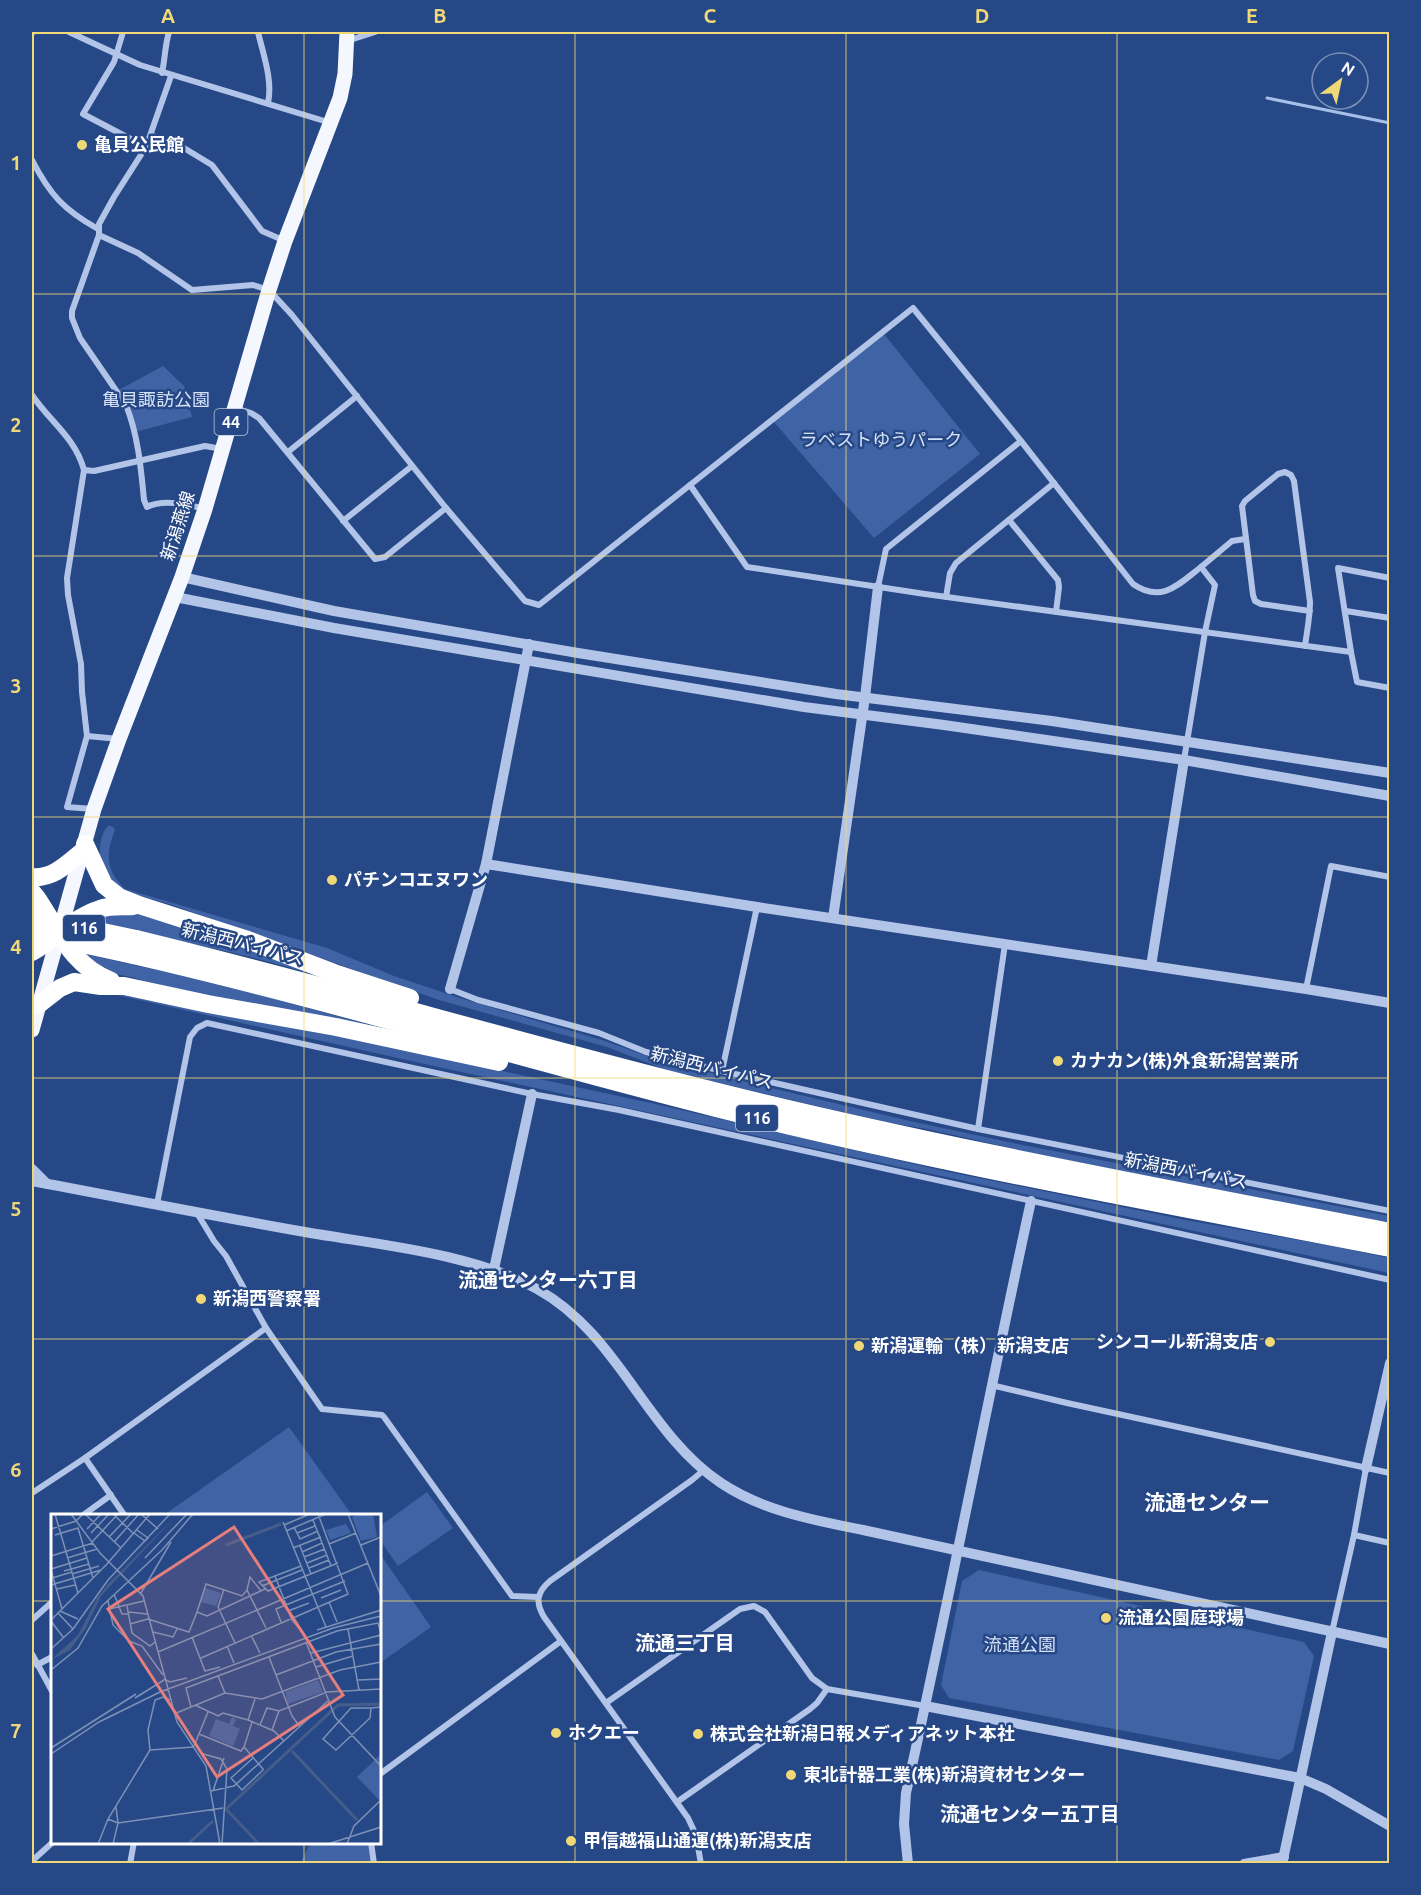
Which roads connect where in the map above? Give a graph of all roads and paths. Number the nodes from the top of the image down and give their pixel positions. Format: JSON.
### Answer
{"nodes":[{"id":1,"x":69,"y":32,"type":"edge"},
{"id":2,"x":123,"y":32,"type":"edge"},
{"id":3,"x":169,"y":32,"type":"edge"},
{"id":4,"x":258,"y":32,"type":"edge"},
{"id":5,"x":375,"y":32,"type":"edge"},
{"id":6,"x":347,"y":36,"type":"edge"},
{"id":7,"x":117,"y":56,"type":"junction"},
{"id":8,"x":162,"y":73,"type":"junction"},
{"id":9,"x":171,"y":76,"type":"junction"},
{"id":10,"x":268,"y":103,"type":"junction"},
{"id":11,"x":332,"y":123,"type":"junction"},
{"id":12,"x":151,"y":135,"type":"junction"},
{"id":13,"x":146,"y":147,"type":"junction"},
{"id":14,"x":32,"y":160,"type":"edge"},
{"id":15,"x":99,"y":232,"type":"junction"},
{"id":16,"x":285,"y":241,"type":"junction"},
{"id":17,"x":269,"y":290,"type":"junction"},
{"id":18,"x":32,"y":395,"type":"edge"},
{"id":19,"x":357,"y":396,"type":"junction"},
{"id":20,"x":235,"y":408,"type":"junction"},
{"id":21,"x":1021,"y":441,"type":"junction"},
{"id":22,"x":223,"y":449,"type":"junction"},
{"id":23,"x":288,"y":452,"type":"junction"},
{"id":24,"x":140,"y":460,"type":"junction"},
{"id":25,"x":412,"y":466,"type":"junction"},
{"id":26,"x":84,"y":470,"type":"junction"},
{"id":27,"x":1054,"y":483,"type":"junction"},
{"id":28,"x":690,"y":485,"type":"junction"},
{"id":29,"x":446,"y":508,"type":"junction"},
{"id":30,"x":205,"y":509,"type":"junction"},
{"id":31,"x":1009,"y":520,"type":"junction"},
{"id":32,"x":343,"y":521,"type":"junction"},
{"id":33,"x":1245,"y":539,"type":"junction"},
{"id":34,"x":1201,"y":567,"type":"junction"},
{"id":35,"x":182,"y":577,"type":"junction"},
{"id":36,"x":1389,"y":578,"type":"edge"},
{"id":37,"x":878,"y":587,"type":"junction"},
{"id":38,"x":175,"y":597,"type":"junction"},
{"id":39,"x":946,"y":597,"type":"junction"},
{"id":40,"x":1310,"y":611,"type":"junction"},
{"id":41,"x":1346,"y":611,"type":"junction"},
{"id":42,"x":1056,"y":612,"type":"junction"},
{"id":43,"x":1389,"y":618,"type":"edge"},
{"id":44,"x":1204,"y":632,"type":"junction"},
{"id":45,"x":529,"y":644,"type":"junction"},
{"id":46,"x":1305,"y":646,"type":"junction"},
{"id":47,"x":1351,"y":652,"type":"junction"},
{"id":48,"x":525,"y":661,"type":"junction"},
{"id":49,"x":1389,"y":688,"type":"edge"},
{"id":50,"x":865,"y":697,"type":"junction"},
{"id":51,"x":862,"y":714,"type":"junction"},
{"id":52,"x":87,"y":736,"type":"junction"},
{"id":53,"x":119,"y":739,"type":"junction"},
{"id":54,"x":1187,"y":741,"type":"junction"},
{"id":55,"x":1184,"y":760,"type":"junction"},
{"id":56,"x":1389,"y":773,"type":"edge"},
{"id":57,"x":1389,"y":796,"type":"edge"},
{"id":58,"x":94,"y":809,"type":"junction"},
{"id":59,"x":84,"y":848,"type":"junction"},
{"id":60,"x":486,"y":864,"type":"junction"},
{"id":61,"x":32,"y":877,"type":"edge"},
{"id":62,"x":1389,"y":877,"type":"edge"},
{"id":63,"x":32,"y":892,"type":"edge"},
{"id":64,"x":139,"y":905,"type":"junction"},
{"id":65,"x":757,"y":907,"type":"junction"},
{"id":66,"x":32,"y":917,"type":"edge"},
{"id":67,"x":833,"y":918,"type":"junction"},
{"id":68,"x":58,"y":932,"type":"junction"},
{"id":69,"x":32,"y":933,"type":"edge"},
{"id":70,"x":1005,"y":944,"type":"junction"},
{"id":71,"x":134,"y":947,"type":"junction"},
{"id":72,"x":32,"y":952,"type":"edge"},
{"id":73,"x":1151,"y":966,"type":"junction"},
{"id":74,"x":124,"y":986,"type":"junction"},
{"id":75,"x":1306,"y":988,"type":"junction"},
{"id":76,"x":450,"y":990,"type":"joint"},
{"id":77,"x":1389,"y":1002,"type":"edge"},
{"id":78,"x":34,"y":1013,"type":"edge"},
{"id":79,"x":722,"y":1071,"type":"junction"},
{"id":80,"x":629,"y":1077,"type":"junction"},
{"id":81,"x":532,"y":1094,"type":"junction"},
{"id":82,"x":978,"y":1129,"type":"junction"},
{"id":83,"x":32,"y":1169,"type":"edge"},
{"id":84,"x":32,"y":1182,"type":"edge"},
{"id":85,"x":47,"y":1184,"type":"junction"},
{"id":86,"x":1031,"y":1201,"type":"junction"},
{"id":87,"x":157,"y":1204,"type":"junction"},
{"id":88,"x":1389,"y":1211,"type":"edge"},
{"id":89,"x":197,"y":1213,"type":"junction"},
{"id":90,"x":1389,"y":1232,"type":"edge"},
{"id":91,"x":1389,"y":1248,"type":"edge"},
{"id":92,"x":494,"y":1269,"type":"junction"},
{"id":93,"x":1389,"y":1280,"type":"edge"},
{"id":94,"x":266,"y":1328,"type":"junction"},
{"id":95,"x":1389,"y":1364,"type":"edge"},
{"id":96,"x":991,"y":1385,"type":"junction"},
{"id":97,"x":1387,"y":1391,"type":"edge"},
{"id":98,"x":85,"y":1458,"type":"junction"},
{"id":99,"x":1366,"y":1468,"type":"junction"},
{"id":100,"x":704,"y":1470,"type":"junction"},
{"id":101,"x":1389,"y":1473,"type":"edge"},
{"id":102,"x":32,"y":1493,"type":"edge"},
{"id":103,"x":111,"y":1495,"type":"junction"},
{"id":104,"x":83,"y":1514,"type":"edge"},
{"id":105,"x":124,"y":1514,"type":"edge"},
{"id":106,"x":1354,"y":1535,"type":"junction"},
{"id":107,"x":1389,"y":1543,"type":"edge"},
{"id":108,"x":959,"y":1551,"type":"junction"},
{"id":109,"x":538,"y":1597,"type":"junction"},
{"id":110,"x":51,"y":1603,"type":"edge"},
{"id":111,"x":32,"y":1620,"type":"edge"},
{"id":112,"x":1332,"y":1632,"type":"junction"},
{"id":113,"x":561,"y":1641,"type":"junction"},
{"id":114,"x":1389,"y":1644,"type":"edge"},
{"id":115,"x":32,"y":1654,"type":"edge"},
{"id":116,"x":51,"y":1657,"type":"edge"},
{"id":117,"x":37,"y":1665,"type":"junction"},
{"id":118,"x":51,"y":1689,"type":"edge"},
{"id":119,"x":827,"y":1689,"type":"junction"},
{"id":120,"x":606,"y":1703,"type":"junction"},
{"id":121,"x":926,"y":1706,"type":"junction"},
{"id":122,"x":381,"y":1773,"type":"edge"},
{"id":123,"x":1300,"y":1778,"type":"junction"},
{"id":124,"x":677,"y":1802,"type":"junction"},
{"id":125,"x":1389,"y":1826,"type":"edge"},
{"id":126,"x":51,"y":1844,"type":"edge"},
{"id":127,"x":134,"y":1844,"type":"edge"},
{"id":128,"x":371,"y":1844,"type":"edge"},
{"id":129,"x":1283,"y":1860,"type":"edge"},
{"id":130,"x":32,"y":1862,"type":"edge"},
{"id":131,"x":130,"y":1863,"type":"edge"},
{"id":132,"x":374,"y":1863,"type":"edge"},
{"id":133,"x":701,"y":1863,"type":"edge"},
{"id":134,"x":908,"y":1863,"type":"edge"},
{"id":135,"x":1244,"y":1863,"type":"edge"}],
"edges":[{"from":1,"to":7,"type":"street"},
{"from":2,"to":7,"type":"street"},
{"from":3,"to":8,"type":"street"},
{"from":4,"to":10,"type":"street"},
{"from":5,"to":6,"type":"street"},
{"from":6,"to":11,"type":"main road","name":"新潟燕線","number":"44"},
{"from":7,"to":8,"type":"street"},
{"from":7,"to":13,"type":"street"},
{"from":8,"to":9,"type":"street"},
{"from":9,"to":10,"type":"street"},
{"from":9,"to":12,"type":"street"},
{"from":10,"to":11,"type":"street"},
{"from":11,"to":16,"type":"main road","name":"新潟燕線","number":"44"},
{"from":12,"to":13,"type":"street"},
{"from":12,"to":16,"type":"street"},
{"from":13,"to":15,"type":"street"},
{"from":14,"to":15,"type":"street"},
{"from":15,"to":17,"type":"street"},
{"from":15,"to":24,"type":"street"},
{"from":16,"to":17,"type":"main road","name":"新潟燕線","number":"44"},
{"from":17,"to":19,"type":"street"},
{"from":17,"to":20,"type":"main road","name":"新潟燕線","number":"44"},
{"from":18,"to":26,"type":"street"},
{"from":19,"to":23,"type":"street"},
{"from":19,"to":25,"type":"street"},
{"from":20,"to":22,"type":"main road","name":"新潟燕線","number":"44"},
{"from":20,"to":23,"type":"street"},
{"from":21,"to":27,"type":"street"},
{"from":21,"to":28,"type":"street"},
{"from":21,"to":37,"type":"street"},
{"from":22,"to":24,"type":"street"},
{"from":22,"to":30,"type":"main road","name":"新潟燕線","number":"44"},
{"from":23,"to":32,"type":"street"},
{"from":24,"to":26,"type":"street"},
{"from":24,"to":30,"type":"street"},
{"from":25,"to":29,"type":"street"},
{"from":25,"to":32,"type":"street"},
{"from":26,"to":52,"type":"street"},
{"from":27,"to":31,"type":"street"},
{"from":27,"to":34,"type":"street"},
{"from":28,"to":29,"type":"street"},
{"from":28,"to":37,"type":"street"},
{"from":29,"to":32,"type":"street"},
{"from":30,"to":35,"type":"main road","name":"新潟燕線","number":"44"},
{"from":31,"to":39,"type":"street"},
{"from":31,"to":42,"type":"street"},
{"from":33,"to":34,"type":"street"},
{"from":33,"to":40,"type":"street"},
{"from":33,"to":40,"type":"street"},
{"from":34,"to":44,"type":"street"},
{"from":35,"to":38,"type":"main road","name":"新潟燕線","number":"44"},
{"from":35,"to":45,"type":"street"},
{"from":36,"to":41,"type":"street"},
{"from":37,"to":39,"type":"street"},
{"from":37,"to":50,"type":"street"},
{"from":38,"to":48,"type":"street"},
{"from":38,"to":53,"type":"main road","name":"新潟燕線","number":"44"},
{"from":39,"to":42,"type":"street"},
{"from":40,"to":46,"type":"street"},
{"from":41,"to":43,"type":"street"},
{"from":41,"to":47,"type":"street"},
{"from":42,"to":44,"type":"street"},
{"from":44,"to":46,"type":"street"},
{"from":44,"to":54,"type":"street"},
{"from":45,"to":48,"type":"street"},
{"from":45,"to":50,"type":"street"},
{"from":46,"to":47,"type":"street"},
{"from":47,"to":49,"type":"street"},
{"from":48,"to":51,"type":"street"},
{"from":48,"to":60,"type":"street"},
{"from":50,"to":51,"type":"street"},
{"from":50,"to":54,"type":"street"},
{"from":51,"to":55,"type":"street"},
{"from":51,"to":67,"type":"street"},
{"from":52,"to":53,"type":"street"},
{"from":52,"to":58,"type":"street"},
{"from":53,"to":58,"type":"main road","name":"新潟燕線","number":"44"},
{"from":54,"to":55,"type":"street"},
{"from":54,"to":56,"type":"street"},
{"from":55,"to":57,"type":"street"},
{"from":55,"to":73,"type":"street"},
{"from":58,"to":59,"type":"main road","name":"新潟燕線","number":"44"},
{"from":59,"to":61,"type":"highway"},
{"from":59,"to":64,"type":"highway"},
{"from":59,"to":68,"type":"main road","name":"新潟燕線","number":"44"},
{"from":60,"to":65,"type":"street"},
{"from":60,"to":76,"type":"street"},
{"from":62,"to":75,"type":"street"},
{"from":63,"to":68,"type":"highway"},
{"from":64,"to":68,"type":"highway"},
{"from":64,"to":80,"type":"highway"},
{"from":65,"to":67,"type":"street"},
{"from":65,"to":79,"type":"street"},
{"from":66,"to":71,"type":"highway","name":"新潟西バイパス","number":"116","bridge":true},
{"from":67,"to":70,"type":"street"},
{"from":68,"to":72,"type":"highway"},
{"from":68,"to":74,"type":"highway"},
{"from":68,"to":78,"type":"main road","name":"新潟燕線","number":"44"},
{"from":69,"to":71,"type":"highway","name":"新潟西バイパス","number":"116","bridge":true},
{"from":70,"to":73,"type":"street"},
{"from":70,"to":82,"type":"street"},
{"from":71,"to":80,"type":"highway","name":"新潟西バイパス","number":"116"},
{"from":73,"to":75,"type":"street"},
{"from":74,"to":78,"type":"highway"},
{"from":74,"to":80,"type":"highway"},
{"from":75,"to":77,"type":"street"},
{"from":76,"to":79,"type":"street"},
{"from":79,"to":82,"type":"street"},
{"from":80,"to":90,"type":"highway","name":"新潟西バイパス","number":"116"},
{"from":80,"to":91,"type":"highway","name":"新潟西バイパス","number":"116"},
{"from":81,"to":86,"type":"street"},
{"from":81,"to":87,"type":"street"},
{"from":81,"to":92,"type":"street"},
{"from":82,"to":88,"type":"street"},
{"from":83,"to":85,"type":"street"},
{"from":84,"to":85,"type":"street"},
{"from":85,"to":87,"type":"street"},
{"from":86,"to":93,"type":"street"},
{"from":86,"to":96,"type":"street"},
{"from":87,"to":89,"type":"street"},
{"from":89,"to":92,"type":"street"},
{"from":89,"to":94,"type":"street"},
{"from":92,"to":100,"type":"street"},
{"from":94,"to":98,"type":"street"},
{"from":94,"to":109,"type":"street"},
{"from":95,"to":97,"type":"street"},
{"from":96,"to":99,"type":"street"},
{"from":96,"to":108,"type":"street"},
{"from":97,"to":99,"type":"street"},
{"from":98,"to":102,"type":"street"},
{"from":98,"to":103,"type":"street"},
{"from":99,"to":101,"type":"street"},
{"from":99,"to":106,"type":"street"},
{"from":100,"to":108,"type":"street"},
{"from":100,"to":109,"type":"street"},
{"from":103,"to":104,"type":"street"},
{"from":103,"to":105,"type":"street"},
{"from":106,"to":107,"type":"street"},
{"from":106,"to":112,"type":"street"},
{"from":108,"to":112,"type":"street"},
{"from":108,"to":121,"type":"street"},
{"from":109,"to":113,"type":"street"},
{"from":110,"to":111,"type":"street"},
{"from":112,"to":114,"type":"street"},
{"from":112,"to":123,"type":"street"},
{"from":113,"to":120,"type":"street"},
{"from":113,"to":122,"type":"street"},
{"from":115,"to":117,"type":"street"},
{"from":116,"to":117,"type":"street"},
{"from":117,"to":118,"type":"street"},
{"from":119,"to":120,"type":"street"},
{"from":119,"to":121,"type":"street"},
{"from":119,"to":124,"type":"street"},
{"from":120,"to":124,"type":"street"},
{"from":121,"to":123,"type":"street"},
{"from":121,"to":134,"type":"street"},
{"from":123,"to":125,"type":"street"},
{"from":123,"to":129,"type":"street"},
{"from":124,"to":133,"type":"street"},
{"from":126,"to":130,"type":"street"},
{"from":127,"to":131,"type":"street"},
{"from":128,"to":132,"type":"street"},
{"from":129,"to":135,"type":"street"}]}
